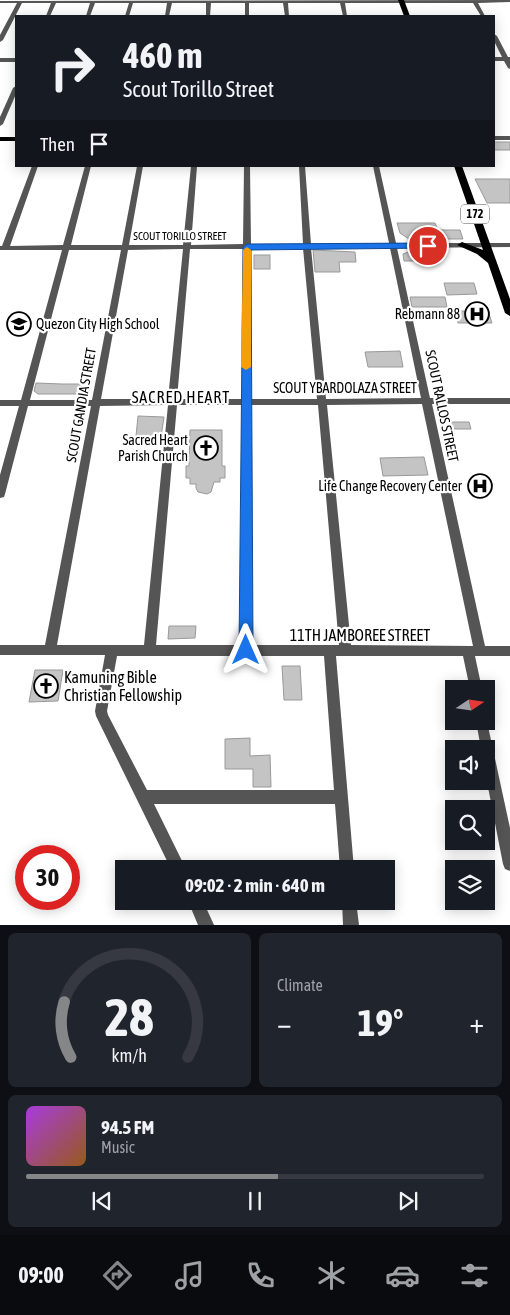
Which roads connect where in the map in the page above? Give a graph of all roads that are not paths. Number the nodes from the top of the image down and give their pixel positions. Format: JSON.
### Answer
{"nodes":[{"id":1,"x":475,"y":0,"type":"edge"},
{"id":2,"x":21,"y":1,"type":"edge"},
{"id":3,"x":54,"y":1,"type":"edge"},
{"id":4,"x":93,"y":1,"type":"edge"},
{"id":5,"x":132,"y":1,"type":"edge"},
{"id":6,"x":170,"y":1,"type":"edge"},
{"id":7,"x":209,"y":1,"type":"edge"},
{"id":8,"x":247,"y":1,"type":"edge"},
{"id":9,"x":285,"y":1,"type":"edge"},
{"id":10,"x":342,"y":1,"type":"edge"},
{"id":11,"x":402,"y":1,"type":"edge"},
{"id":12,"x":510,"y":1,"type":"edge"},
{"id":13,"x":0,"y":2,"type":"edge"},
{"id":14,"x":48,"y":15,"type":"edge"},
{"id":15,"x":88,"y":15,"type":"edge"},
{"id":16,"x":128,"y":15,"type":"edge"},
{"id":17,"x":167,"y":15,"type":"edge"},
{"id":18,"x":208,"y":15,"type":"edge"},
{"id":19,"x":247,"y":15,"type":"edge"},
{"id":20,"x":287,"y":15,"type":"edge"},
{"id":21,"x":346,"y":15,"type":"edge"},
{"id":22,"x":407,"y":15,"type":"edge"},
{"id":23,"x":482,"y":15,"type":"edge"},
{"id":24,"x":495,"y":38,"type":"edge"},
{"id":25,"x":0,"y":40,"type":"edge"},
{"id":26,"x":495,"y":59,"type":"edge"},
{"id":27,"x":508,"y":59,"type":"edge"},
{"id":28,"x":0,"y":60,"type":"edge"},
{"id":29,"x":15,"y":60,"type":"edge"},
{"id":30,"x":510,"y":67,"type":"edge"},
{"id":31,"x":15,"y":90,"type":"edge"},
{"id":32,"x":0,"y":124,"type":"edge"},
{"id":33,"x":496,"y":138,"type":"edge"},
{"id":34,"x":510,"y":138,"type":"edge"},
{"id":35,"x":0,"y":139,"type":"edge"},
{"id":36,"x":15,"y":139,"type":"edge"},
{"id":37,"x":35,"y":167,"type":"edge"},
{"id":38,"x":88,"y":167,"type":"edge"},
{"id":39,"x":140,"y":167,"type":"edge"},
{"id":40,"x":194,"y":167,"type":"edge"},
{"id":41,"x":247,"y":167,"type":"edge"},
{"id":42,"x":302,"y":167,"type":"edge"},
{"id":43,"x":376,"y":167,"type":"edge"},
{"id":44,"x":458,"y":167,"type":"edge"},
{"id":45,"x":307,"y":246,"type":"junction"},
{"id":46,"x":394,"y":246,"type":"junction"},
{"id":47,"x":462,"y":246,"type":"junction"},
{"id":48,"x":486,"y":246,"type":"junction"},
{"id":49,"x":510,"y":246,"type":"edge"},
{"id":50,"x":65,"y":247,"type":"junction"},
{"id":51,"x":124,"y":247,"type":"junction"},
{"id":52,"x":185,"y":247,"type":"junction"},
{"id":53,"x":247,"y":247,"type":"junction"},
{"id":54,"x":3,"y":248,"type":"edge"},
{"id":55,"x":492,"y":262,"type":"junction"},
{"id":56,"x":510,"y":313,"type":"edge"},
{"id":57,"x":427,"y":401,"type":"junction"},
{"id":58,"x":510,"y":401,"type":"edge"},
{"id":59,"x":171,"y":402,"type":"junction"},
{"id":60,"x":246,"y":402,"type":"junction"},
{"id":61,"x":323,"y":402,"type":"junction"},
{"id":62,"x":0,"y":403,"type":"edge"},
{"id":63,"x":24,"y":403,"type":"junction"},
{"id":64,"x":95,"y":403,"type":"junction"},
{"id":65,"x":0,"y":494,"type":"edge"},
{"id":66,"x":0,"y":650,"type":"edge"},
{"id":67,"x":50,"y":650,"type":"junction"},
{"id":68,"x":112,"y":650,"type":"junction"},
{"id":69,"x":150,"y":650,"type":"junction"},
{"id":70,"x":246,"y":650,"type":"junction"},
{"id":71,"x":330,"y":651,"type":"junction"},
{"id":72,"x":346,"y":651,"type":"junction"},
{"id":73,"x":474,"y":651,"type":"junction"},
{"id":74,"x":510,"y":651,"type":"edge"},
{"id":75,"x":476,"y":680,"type":"edge"},
{"id":76,"x":484,"y":730,"type":"edge"},
{"id":77,"x":341,"y":797,"type":"junction"},
{"id":78,"x":144,"y":798,"type":"junction"},
{"id":79,"x":175,"y":860,"type":"edge"},
{"id":80,"x":346,"y":860,"type":"edge"},
{"id":81,"x":510,"y":864,"type":"edge"},
{"id":82,"x":198,"y":910,"type":"edge"},
{"id":83,"x":350,"y":910,"type":"edge"},
{"id":84,"x":206,"y":925,"type":"edge"},
{"id":85,"x":351,"y":925,"type":"edge"}],
"edges":[{"from":1,"to":11,"type":"street"},
{"from":1,"to":12,"type":"street"},
{"from":1,"to":23,"type":"street"},
{"from":2,"to":3,"type":"street"},
{"from":2,"to":13,"type":"street"},
{"from":2,"to":25,"type":"street"},
{"from":3,"to":4,"type":"street"},
{"from":3,"to":14,"type":"street"},
{"from":4,"to":5,"type":"street"},
{"from":4,"to":15,"type":"street"},
{"from":5,"to":6,"type":"street"},
{"from":5,"to":16,"type":"street"},
{"from":6,"to":7,"type":"street"},
{"from":6,"to":17,"type":"street"},
{"from":7,"to":8,"type":"street"},
{"from":7,"to":18,"type":"street"},
{"from":8,"to":9,"type":"street"},
{"from":8,"to":19,"type":"street"},
{"from":9,"to":10,"type":"street"},
{"from":9,"to":20,"type":"street"},
{"from":10,"to":11,"type":"street"},
{"from":10,"to":21,"type":"street"},
{"from":11,"to":22,"type":"main road"},
{"from":24,"to":27,"type":"street"},
{"from":26,"to":27,"type":"street"},
{"from":27,"to":30,"type":"street"},
{"from":28,"to":29,"type":"street"},
{"from":31,"to":32,"type":"street"},
{"from":33,"to":34,"type":"street"},
{"from":35,"to":36,"type":"main road"},
{"from":37,"to":54,"type":"street"},
{"from":38,"to":50,"type":"street"},
{"from":39,"to":51,"type":"street","name":"SCOUT GANDIA STREET"},
{"from":40,"to":52,"type":"street"},
{"from":41,"to":53,"type":"street"},
{"from":42,"to":45,"type":"street"},
{"from":43,"to":46,"type":"street","name":"SCOUT RALLOS STREET"},
{"from":44,"to":48,"type":"main road","number":"172"},
{"from":45,"to":46,"type":"street","name":"SCOUT TORILLO STREET"},
{"from":45,"to":53,"type":"street","name":"SCOUT TORILLO STREET"},
{"from":45,"to":61,"type":"street"},
{"from":46,"to":47,"type":"street","name":"SCOUT TORILLO STREET"},
{"from":46,"to":57,"type":"street","name":"SCOUT RALLOS STREET"},
{"from":47,"to":48,"type":"street","name":"SCOUT TORILLO STREET"},
{"from":47,"to":55,"type":"main road"},
{"from":48,"to":49,"type":"street","name":"SCOUT TORILLO STREET"},
{"from":48,"to":55,"type":"main road","number":"172"},
{"from":50,"to":51,"type":"street","name":"SCOUT TORILLO STREET"},
{"from":50,"to":54,"type":"street","name":"SCOUT TORILLO STREET"},
{"from":50,"to":63,"type":"street"},
{"from":51,"to":52,"type":"street","name":"SCOUT TORILLO STREET"},
{"from":51,"to":64,"type":"street","name":"SCOUT GANDIA STREET"},
{"from":52,"to":53,"type":"street","name":"SCOUT TORILLO STREET"},
{"from":52,"to":59,"type":"street"},
{"from":53,"to":60,"type":"street"},
{"from":55,"to":56,"type":"main road","number":"172"},
{"from":57,"to":58,"type":"street","name":"SCOUT YBARDOLAZA STREET"},
{"from":57,"to":61,"type":"street","name":"SCOUT YBARDOLAZA STREET"},
{"from":57,"to":73,"type":"street","name":"SCOUT RALLOS STREET"},
{"from":59,"to":60,"type":"street","name":"SCOUT YBARDOLAZA STREET"},
{"from":59,"to":64,"type":"street","name":"SCOUT YBARDOLAZA STREET"},
{"from":59,"to":69,"type":"street"},
{"from":60,"to":61,"type":"street","name":"SCOUT YBARDOLAZA STREET"},
{"from":60,"to":70,"type":"street"},
{"from":61,"to":72,"type":"street"},
{"from":62,"to":63,"type":"street","name":"SCOUT YBARDOLAZA STREET"},
{"from":63,"to":64,"type":"street","name":"SCOUT YBARDOLAZA STREET"},
{"from":63,"to":65,"type":"street"},
{"from":64,"to":67,"type":"street","name":"SCOUT GANDIA STREET"},
{"from":66,"to":67,"type":"street","name":"11TH JAMBOREE STREET"},
{"from":67,"to":68,"type":"street","name":"11TH JAMBOREE STREET"},
{"from":68,"to":69,"type":"street","name":"11TH JAMBOREE STREET"},
{"from":68,"to":78,"type":"street"},
{"from":69,"to":70,"type":"street","name":"11TH JAMBOREE STREET"},
{"from":70,"to":71,"type":"street","name":"11TH JAMBOREE STREET"},
{"from":71,"to":72,"type":"street","name":"11TH JAMBOREE STREET"},
{"from":71,"to":77,"type":"street"},
{"from":72,"to":73,"type":"street","name":"11TH JAMBOREE STREET"},
{"from":73,"to":74,"type":"street","name":"11TH JAMBOREE STREET"},
{"from":73,"to":75,"type":"street","name":"SCOUT RALLOS STREET"},
{"from":76,"to":81,"type":"street"},
{"from":77,"to":78,"type":"street"},
{"from":77,"to":80,"type":"street"},
{"from":78,"to":79,"type":"street"},
{"from":82,"to":84,"type":"street"},
{"from":83,"to":85,"type":"street"}]}
